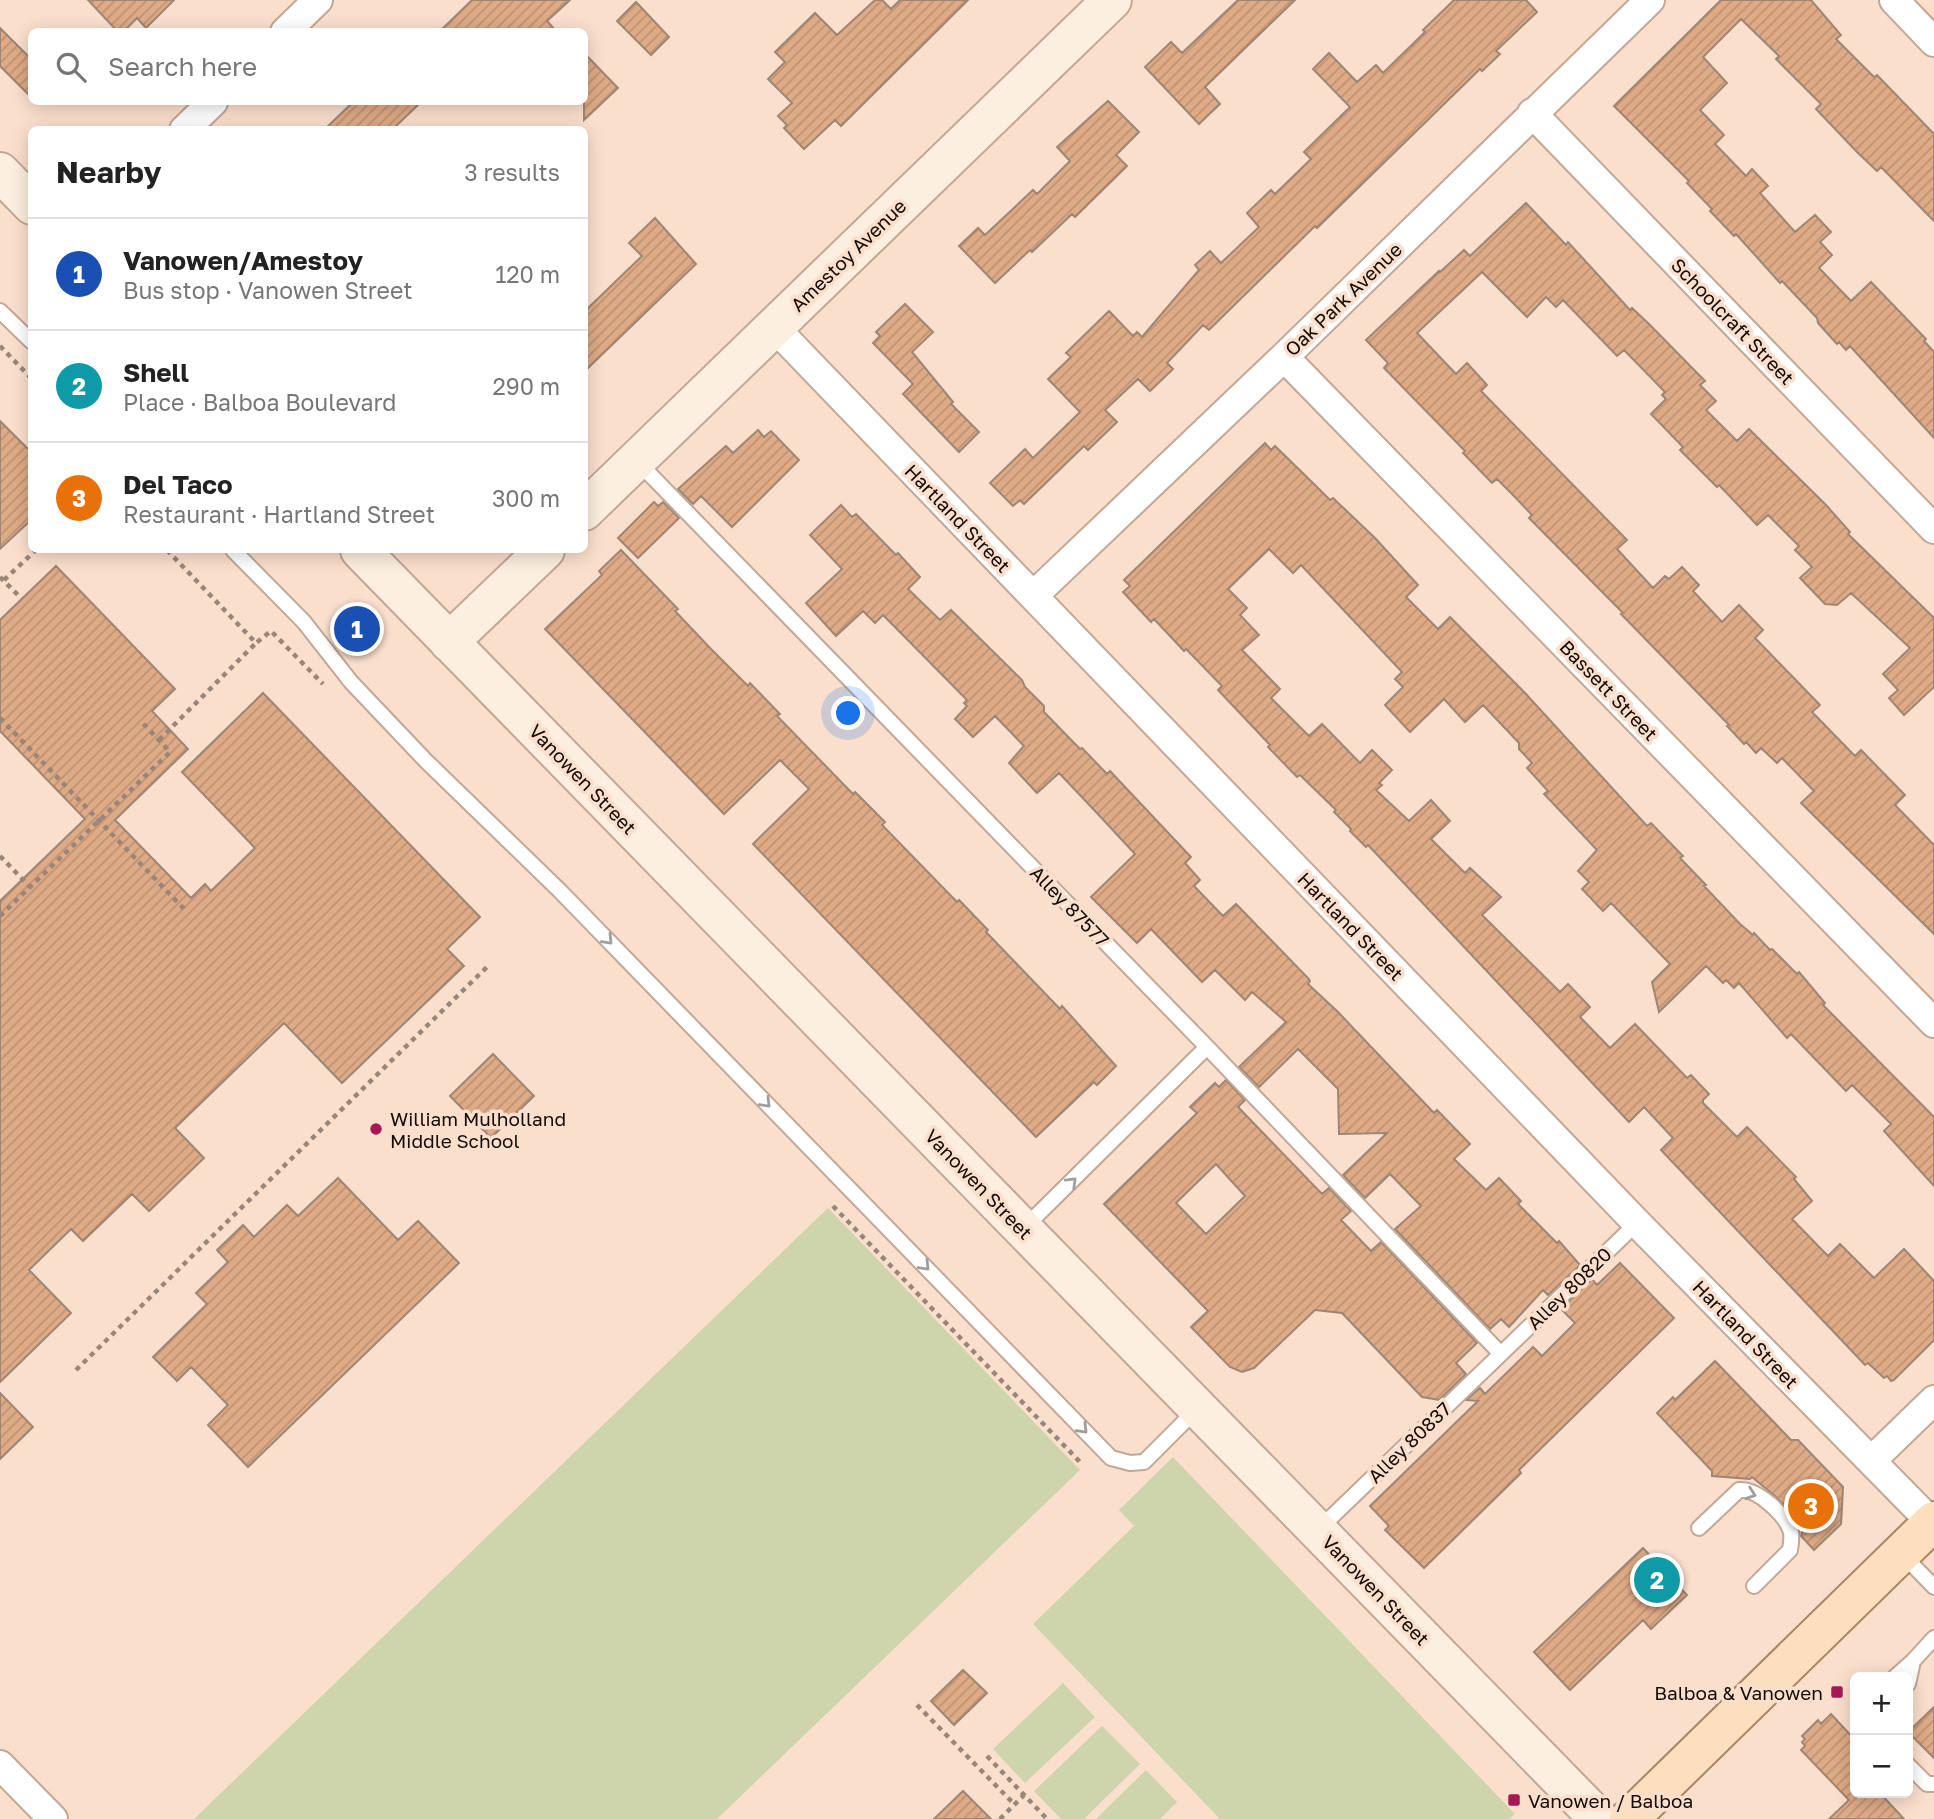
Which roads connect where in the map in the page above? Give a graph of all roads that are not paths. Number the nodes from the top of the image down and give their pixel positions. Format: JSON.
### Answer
{"nodes":[{"id":1,"x":318,"y":0,"type":"edge"},
{"id":2,"x":1111,"y":0,"type":"edge"},
{"id":3,"x":1650,"y":0,"type":"edge"},
{"id":4,"x":1894,"y":0,"type":"edge"},
{"id":5,"x":289,"y":28,"type":"edge"},
{"id":6,"x":1934,"y":42,"type":"edge"},
{"id":7,"x":210,"y":105,"type":"edge"},
{"id":8,"x":1532,"y":113,"type":"junction"},
{"id":9,"x":188,"y":126,"type":"edge"},
{"id":10,"x":0,"y":172,"type":"edge"},
{"id":11,"x":28,"y":201,"type":"edge"},
{"id":12,"x":0,"y":310,"type":"edge"},
{"id":13,"x":774,"y":327,"type":"junction"},
{"id":14,"x":28,"y":338,"type":"edge"},
{"id":15,"x":1284,"y":357,"type":"junction"},
{"id":16,"x":636,"y":461,"type":"junction"},
{"id":17,"x":588,"y":507,"type":"edge"},
{"id":18,"x":1934,"y":529,"type":"edge"},
{"id":19,"x":236,"y":553,"type":"edge"},
{"id":20,"x":363,"y":553,"type":"edge"},
{"id":21,"x":542,"y":553,"type":"edge"},
{"id":22,"x":1033,"y":596,"type":"junction"},
{"id":23,"x":449,"y":642,"type":"junction"},
{"id":24,"x":1934,"y":1023,"type":"edge"},
{"id":25,"x":1208,"y":1047,"type":"junction"},
{"id":26,"x":1637,"y":1223,"type":"junction"},
{"id":27,"x":1023,"y":1229,"type":"junction"},
{"id":28,"x":1500,"y":1353,"type":"junction"},
{"id":29,"x":1934,"y":1400,"type":"edge"},
{"id":30,"x":1198,"y":1409,"type":"junction"},
{"id":31,"x":1871,"y":1461,"type":"junction"},
{"id":32,"x":1933,"y":1522,"type":"edge"},
{"id":33,"x":1699,"y":1528,"type":"dead end"},
{"id":34,"x":1318,"y":1530,"type":"junction"},
{"id":35,"x":1902,"y":1554,"type":"junction"},
{"id":36,"x":1754,"y":1586,"type":"dead end"},
{"id":37,"x":1934,"y":1587,"type":"edge"},
{"id":38,"x":1934,"y":1638,"type":"edge"},
{"id":39,"x":1913,"y":1661,"type":"junction"},
{"id":40,"x":1901,"y":1672,"type":"edge"},
{"id":41,"x":1911,"y":1672,"type":"edge"},
{"id":42,"x":0,"y":1765,"type":"edge"},
{"id":43,"x":1913,"y":1772,"type":"edge"},
{"id":44,"x":1934,"y":1784,"type":"edge"},
{"id":45,"x":53,"y":1819,"type":"edge"},
{"id":46,"x":1599,"y":1819,"type":"edge"},
{"id":47,"x":1629,"y":1819,"type":"edge"}],
"edges":[{"from":1,"to":5,"type":"street"},
{"from":2,"to":13,"type":"main road","name":"Amestoy Avenue"},
{"from":3,"to":8,"type":"street","name":"Oak Park Avenue"},
{"from":4,"to":6,"type":"street"},
{"from":7,"to":9,"type":"street"},
{"from":8,"to":15,"type":"street","name":"Oak Park Avenue"},
{"from":8,"to":18,"type":"street","name":"Schoolcraft Street"},
{"from":10,"to":11,"type":"main road"},
{"from":12,"to":14,"type":"lane"},
{"from":13,"to":16,"type":"main road","name":"Amestoy Avenue"},
{"from":13,"to":22,"type":"street","name":"Hartland Street"},
{"from":15,"to":22,"type":"street","name":"Oak Park Avenue"},
{"from":15,"to":24,"type":"street","name":"Bassett Street"},
{"from":16,"to":17,"type":"main road","name":"Amestoy Avenue"},
{"from":16,"to":25,"type":"lane","name":"Alley 87577"},
{"from":19,"to":30,"type":"lane","one_way":true},
{"from":20,"to":23,"type":"main road","name":"Vanowen Street"},
{"from":21,"to":23,"type":"main road"},
{"from":22,"to":26,"type":"street","name":"Hartland Street"},
{"from":23,"to":27,"type":"main road","name":"Vanowen Street"},
{"from":27,"to":25,"type":"lane","one_way":true},
{"from":25,"to":28,"type":"lane","name":"Alley 87577"},
{"from":26,"to":28,"type":"lane","name":"Alley 80820"},
{"from":26,"to":31,"type":"street","name":"Hartland Street"},
{"from":27,"to":30,"type":"main road","name":"Vanowen Street"},
{"from":28,"to":34,"type":"lane","name":"Alley 80837"},
{"from":29,"to":31,"type":"street"},
{"from":30,"to":34,"type":"main road","name":"Vanowen Street"},
{"from":31,"to":32,"type":"street","name":"Hartland Street"},
{"from":32,"to":35,"type":"main road"},
{"from":33,"to":36,"type":"lane","one_way":true},
{"from":34,"to":46,"type":"main road","name":"Vanowen Street"},
{"from":35,"to":37,"type":"lane"},
{"from":35,"to":47,"type":"main road"},
{"from":38,"to":39,"type":"lane"},
{"from":39,"to":40,"type":"lane"},
{"from":39,"to":41,"type":"lane"},
{"from":42,"to":45,"type":"street"},
{"from":43,"to":44,"type":"lane"}]}
